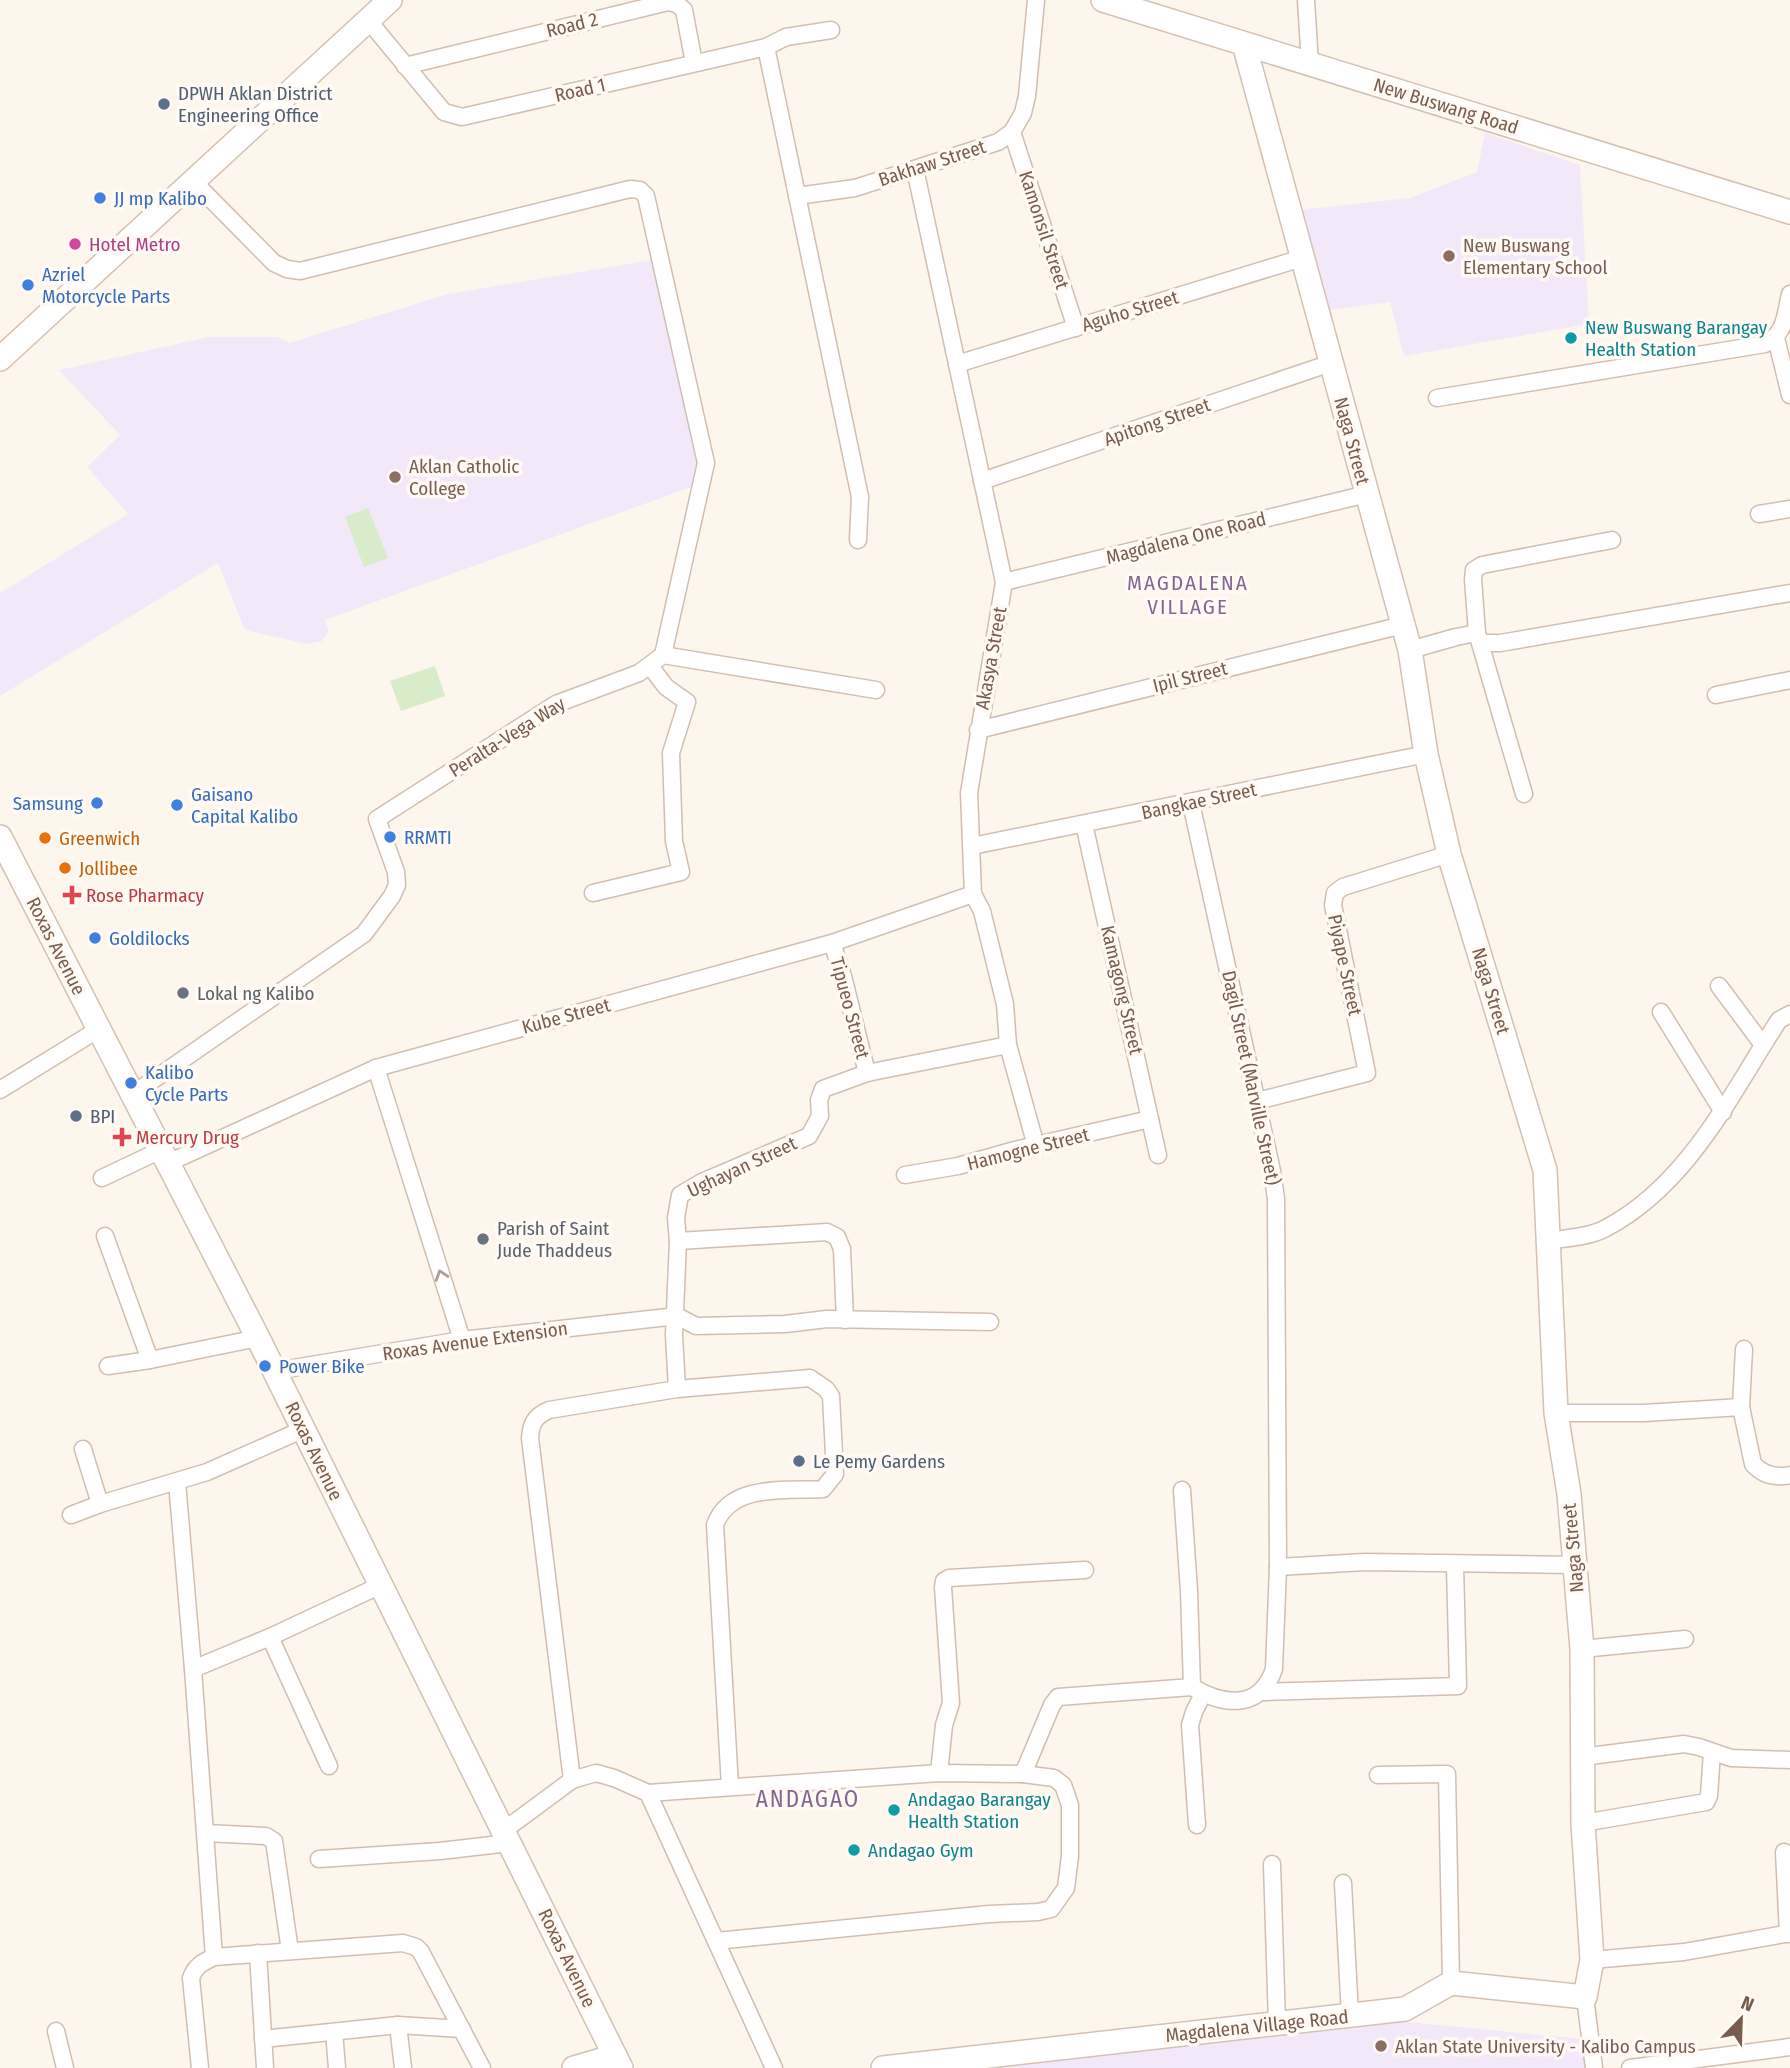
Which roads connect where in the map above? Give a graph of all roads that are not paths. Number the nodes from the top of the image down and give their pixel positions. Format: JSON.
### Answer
{"nodes":[{"id":1,"x":390,"y":0,"type":"edge"},
{"id":2,"x":1036,"y":0,"type":"edge"},
{"id":3,"x":1306,"y":0,"type":"edge"},
{"id":4,"x":1115,"y":2,"type":"edge"},
{"id":5,"x":368,"y":20,"type":"junction"},
{"id":6,"x":831,"y":30,"type":"dead end"},
{"id":7,"x":1244,"y":44,"type":"junction"},
{"id":8,"x":766,"y":47,"type":"junction"},
{"id":9,"x":694,"y":63,"type":"junction"},
{"id":10,"x":1310,"y":64,"type":"junction"},
{"id":11,"x":405,"y":66,"type":"junction"},
{"id":12,"x":1012,"y":132,"type":"junction"},
{"id":13,"x":915,"y":169,"type":"junction"},
{"id":14,"x":193,"y":181,"type":"junction"},
{"id":15,"x":797,"y":196,"type":"junction"},
{"id":16,"x":1790,"y":212,"type":"edge"},
{"id":17,"x":1302,"y":258,"type":"junction"},
{"id":18,"x":1790,"y":293,"type":"edge"},
{"id":19,"x":1076,"y":328,"type":"junction"},
{"id":20,"x":1776,"y":338,"type":"junction"},
{"id":21,"x":0,"y":359,"type":"edge"},
{"id":22,"x":1331,"y":363,"type":"junction"},
{"id":23,"x":957,"y":365,"type":"junction"},
{"id":24,"x":1790,"y":395,"type":"edge"},
{"id":25,"x":1437,"y":398,"type":"dead end"},
{"id":26,"x":982,"y":481,"type":"junction"},
{"id":27,"x":1367,"y":494,"type":"junction"},
{"id":28,"x":1790,"y":509,"type":"edge"},
{"id":29,"x":1759,"y":514,"type":"dead end"},
{"id":30,"x":858,"y":540,"type":"dead end"},
{"id":31,"x":1612,"y":540,"type":"dead end"},
{"id":32,"x":1004,"y":582,"type":"junction"},
{"id":33,"x":1790,"y":593,"type":"edge"},
{"id":34,"x":1403,"y":625,"type":"junction"},
{"id":35,"x":1480,"y":638,"type":"junction"},
{"id":36,"x":1410,"y":650,"type":"junction"},
{"id":37,"x":657,"y":661,"type":"junction"},
{"id":38,"x":1790,"y":680,"type":"edge"},
{"id":39,"x":876,"y":690,"type":"dead end"},
{"id":40,"x":1716,"y":695,"type":"dead end"},
{"id":41,"x":978,"y":730,"type":"junction"},
{"id":42,"x":1426,"y":754,"type":"junction"},
{"id":43,"x":1524,"y":794,"type":"dead end"},
{"id":44,"x":1191,"y":803,"type":"junction"},
{"id":45,"x":1084,"y":824,"type":"junction"},
{"id":46,"x":0,"y":837,"type":"edge"},
{"id":47,"x":972,"y":846,"type":"junction"},
{"id":48,"x":1449,"y":854,"type":"junction"},
{"id":49,"x":593,"y":893,"type":"dead end"},
{"id":50,"x":973,"y":894,"type":"junction"},
{"id":51,"x":832,"y":943,"type":"junction"},
{"id":52,"x":1719,"y":986,"type":"dead end"},
{"id":53,"x":1661,"y":1012,"type":"dead end"},
{"id":54,"x":1790,"y":1014,"type":"edge"},
{"id":55,"x":99,"y":1029,"type":"junction"},
{"id":56,"x":1008,"y":1045,"type":"junction"},
{"id":57,"x":1763,"y":1045,"type":"junction"},
{"id":58,"x":376,"y":1068,"type":"junction"},
{"id":59,"x":867,"y":1073,"type":"junction"},
{"id":60,"x":0,"y":1090,"type":"edge"},
{"id":61,"x":133,"y":1094,"type":"junction"},
{"id":62,"x":1257,"y":1101,"type":"junction"},
{"id":63,"x":1723,"y":1112,"type":"junction"},
{"id":64,"x":1150,"y":1119,"type":"junction"},
{"id":65,"x":1036,"y":1146,"type":"junction"},
{"id":66,"x":1158,"y":1155,"type":"dead end"},
{"id":67,"x":165,"y":1156,"type":"junction"},
{"id":68,"x":905,"y":1175,"type":"dead end"},
{"id":69,"x":102,"y":1178,"type":"dead end"},
{"id":70,"x":105,"y":1236,"type":"dead end"},
{"id":71,"x":678,"y":1241,"type":"junction"},
{"id":72,"x":1548,"y":1241,"type":"junction"},
{"id":73,"x":677,"y":1316,"type":"junction"},
{"id":74,"x":845,"y":1320,"type":"junction"},
{"id":75,"x":990,"y":1322,"type":"dead end"},
{"id":76,"x":258,"y":1338,"type":"junction"},
{"id":77,"x":462,"y":1340,"type":"junction"},
{"id":78,"x":1744,"y":1349,"type":"dead end"},
{"id":79,"x":150,"y":1360,"type":"junction"},
{"id":80,"x":108,"y":1366,"type":"dead end"},
{"id":81,"x":275,"y":1371,"type":"junction"},
{"id":82,"x":677,"y":1389,"type":"junction"},
{"id":83,"x":1741,"y":1407,"type":"junction"},
{"id":84,"x":1556,"y":1413,"type":"junction"},
{"id":85,"x":304,"y":1429,"type":"junction"},
{"id":86,"x":83,"y":1449,"type":"dead end"},
{"id":87,"x":1790,"y":1475,"type":"edge"},
{"id":88,"x":177,"y":1482,"type":"junction"},
{"id":89,"x":1182,"y":1490,"type":"dead end"},
{"id":90,"x":100,"y":1504,"type":"junction"},
{"id":91,"x":71,"y":1515,"type":"dead end"},
{"id":92,"x":1574,"y":1564,"type":"junction"},
{"id":93,"x":1455,"y":1565,"type":"junction"},
{"id":94,"x":1278,"y":1567,"type":"junction"},
{"id":95,"x":1085,"y":1570,"type":"dead end"},
{"id":96,"x":381,"y":1585,"type":"junction"},
{"id":97,"x":270,"y":1637,"type":"junction"},
{"id":98,"x":1685,"y":1639,"type":"dead end"},
{"id":99,"x":1582,"y":1649,"type":"junction"},
{"id":100,"x":193,"y":1669,"type":"junction"},
{"id":101,"x":1197,"y":1690,"type":"junction"},
{"id":102,"x":1263,"y":1692,"type":"junction"},
{"id":103,"x":1712,"y":1752,"type":"junction"},
{"id":104,"x":1582,"y":1758,"type":"junction"},
{"id":105,"x":1790,"y":1760,"type":"edge"},
{"id":106,"x":329,"y":1766,"type":"dead end"},
{"id":107,"x":939,"y":1773,"type":"junction"},
{"id":108,"x":1023,"y":1774,"type":"junction"},
{"id":109,"x":1378,"y":1775,"type":"dead end"},
{"id":110,"x":572,"y":1780,"type":"junction"},
{"id":111,"x":730,"y":1787,"type":"junction"},
{"id":112,"x":648,"y":1794,"type":"junction"},
{"id":113,"x":1583,"y":1823,"type":"junction"},
{"id":114,"x":1197,"y":1825,"type":"dead end"},
{"id":115,"x":206,"y":1833,"type":"junction"},
{"id":116,"x":506,"y":1837,"type":"junction"},
{"id":117,"x":1784,"y":1852,"type":"dead end"},
{"id":118,"x":319,"y":1859,"type":"dead end"},
{"id":119,"x":1272,"y":1864,"type":"dead end"},
{"id":120,"x":1343,"y":1883,"type":"dead end"},
{"id":121,"x":1789,"y":1933,"type":"edge"},
{"id":122,"x":716,"y":1941,"type":"junction"},
{"id":123,"x":290,"y":1951,"type":"junction"},
{"id":124,"x":258,"y":1953,"type":"junction"},
{"id":125,"x":214,"y":1957,"type":"junction"},
{"id":126,"x":1592,"y":1960,"type":"junction"},
{"id":127,"x":1451,"y":1983,"type":"junction"},
{"id":128,"x":1585,"y":1997,"type":"junction"},
{"id":129,"x":1350,"y":2015,"type":"junction"},
{"id":130,"x":1277,"y":2024,"type":"junction"},
{"id":131,"x":398,"y":2025,"type":"junction"},
{"id":132,"x":462,"y":2029,"type":"junction"},
{"id":133,"x":56,"y":2031,"type":"dead end"},
{"id":134,"x":334,"y":2032,"type":"junction"},
{"id":135,"x":263,"y":2039,"type":"junction"},
{"id":136,"x":1790,"y":2047,"type":"edge"},
{"id":137,"x":618,"y":2062,"type":"edge"},
{"id":138,"x":65,"y":2068,"type":"edge"},
{"id":139,"x":200,"y":2068,"type":"edge"},
{"id":140,"x":265,"y":2068,"type":"edge"},
{"id":141,"x":337,"y":2068,"type":"edge"},
{"id":142,"x":403,"y":2068,"type":"edge"},
{"id":143,"x":482,"y":2068,"type":"edge"},
{"id":144,"x":575,"y":2068,"type":"edge"},
{"id":145,"x":774,"y":2068,"type":"edge"},
{"id":146,"x":883,"y":2068,"type":"edge"},
{"id":147,"x":1594,"y":2068,"type":"edge"},
{"id":148,"x":1630,"y":2068,"type":"edge"}],
"edges":[{"from":1,"to":5,"type":"street"},
{"from":2,"to":12,"type":"street"},
{"from":3,"to":10,"type":"street"},
{"from":4,"to":7,"type":"street","name":"New Buswang Road"},
{"from":5,"to":11,"type":"street","name":"Road 1"},
{"from":5,"to":14,"type":"street"},
{"from":6,"to":8,"type":"street","name":"Road 1"},
{"from":7,"to":10,"type":"street","name":"New Buswang Road"},
{"from":7,"to":17,"type":"street","name":"Naga Street"},
{"from":8,"to":9,"type":"street","name":"Road 1"},
{"from":8,"to":15,"type":"street"},
{"from":9,"to":11,"type":"street","name":"Road 1"},
{"from":9,"to":11,"type":"street","name":"Road 2"},
{"from":10,"to":16,"type":"street","name":"New Buswang Road"},
{"from":12,"to":13,"type":"street","name":"Bakhaw Street"},
{"from":12,"to":19,"type":"street","name":"Kamonsil Street"},
{"from":13,"to":15,"type":"street","name":"Bakhaw Street"},
{"from":13,"to":23,"type":"street","name":"Akasya Street"},
{"from":14,"to":21,"type":"street"},
{"from":14,"to":37,"type":"street"},
{"from":15,"to":30,"type":"street"},
{"from":17,"to":19,"type":"street","name":"Aguho Street"},
{"from":17,"to":22,"type":"street","name":"Naga Street"},
{"from":18,"to":20,"type":"street"},
{"from":19,"to":23,"type":"street","name":"Aguho Street"},
{"from":20,"to":24,"type":"street"},
{"from":20,"to":25,"type":"street"},
{"from":22,"to":26,"type":"street","name":"Apitong Street"},
{"from":22,"to":27,"type":"street","name":"Naga Street"},
{"from":23,"to":26,"type":"street","name":"Akasya Street"},
{"from":26,"to":32,"type":"street","name":"Akasya Street"},
{"from":27,"to":32,"type":"street","name":"Magdalena One Road"},
{"from":27,"to":34,"type":"street","name":"Naga Street"},
{"from":28,"to":29,"type":"street"},
{"from":31,"to":35,"type":"street"},
{"from":32,"to":41,"type":"street","name":"Akasya Street"},
{"from":33,"to":35,"type":"street"},
{"from":34,"to":36,"type":"street","name":"Naga Street"},
{"from":34,"to":41,"type":"street","name":"Ipil Street"},
{"from":35,"to":36,"type":"street"},
{"from":35,"to":43,"type":"street"},
{"from":36,"to":42,"type":"street","name":"Naga Street"},
{"from":37,"to":39,"type":"street"},
{"from":37,"to":49,"type":"street"},
{"from":37,"to":61,"type":"street","name":"Peralta-Vega Way"},
{"from":38,"to":40,"type":"street"},
{"from":41,"to":47,"type":"street","name":"Akasya Street"},
{"from":42,"to":44,"type":"street","name":"Bangkae Street"},
{"from":42,"to":48,"type":"street","name":"Naga Street"},
{"from":44,"to":45,"type":"street","name":"Bangkae Street"},
{"from":44,"to":62,"type":"street","name":"Dagil Street (Marville Street)"},
{"from":45,"to":47,"type":"street","name":"Bangkae Street"},
{"from":45,"to":64,"type":"street","name":"Kamagong Street"},
{"from":46,"to":55,"type":"street","name":"Roxas Avenue"},
{"from":47,"to":50,"type":"street","name":"Akasya Street"},
{"from":48,"to":62,"type":"street","name":"Piyape Street"},
{"from":48,"to":72,"type":"street","name":"Naga Street"},
{"from":50,"to":51,"type":"street","name":"Kube Street"},
{"from":50,"to":56,"type":"street","name":"Akasya Street"},
{"from":51,"to":58,"type":"street","name":"Kube Street"},
{"from":51,"to":59,"type":"street","name":"Tipueo Street"},
{"from":52,"to":57,"type":"street"},
{"from":53,"to":63,"type":"street"},
{"from":54,"to":57,"type":"street"},
{"from":55,"to":60,"type":"street"},
{"from":55,"to":61,"type":"street","name":"Roxas Avenue"},
{"from":56,"to":59,"type":"street","name":"Ughayan Street"},
{"from":56,"to":65,"type":"street","name":"Akasya Street"},
{"from":57,"to":63,"type":"street"},
{"from":58,"to":67,"type":"street","name":"Kube Street"},
{"from":77,"to":58,"type":"street","one_way":true},
{"from":59,"to":71,"type":"street","name":"Ughayan Street"},
{"from":61,"to":67,"type":"street","name":"Roxas Avenue"},
{"from":62,"to":94,"type":"street","name":"Dagil Street (Marville Street)"},
{"from":63,"to":72,"type":"street"},
{"from":64,"to":65,"type":"street","name":"Hamogne Street"},
{"from":64,"to":66,"type":"street","name":"Kamagong Street"},
{"from":65,"to":68,"type":"street","name":"Hamogne Street"},
{"from":67,"to":69,"type":"street","name":"Kube Street"},
{"from":67,"to":76,"type":"street","name":"Roxas Avenue"},
{"from":70,"to":79,"type":"street"},
{"from":71,"to":73,"type":"street","name":"Ughayan Street"},
{"from":71,"to":74,"type":"street"},
{"from":72,"to":84,"type":"street","name":"Naga Street"},
{"from":73,"to":74,"type":"street"},
{"from":73,"to":77,"type":"street","name":"Roxas Avenue Extension"},
{"from":73,"to":82,"type":"street","name":"Ughayan Street"},
{"from":74,"to":75,"type":"street"},
{"from":76,"to":79,"type":"street"},
{"from":76,"to":81,"type":"street","name":"Roxas Avenue"},
{"from":77,"to":81,"type":"street","name":"Roxas Avenue Extension"},
{"from":78,"to":83,"type":"street"},
{"from":79,"to":80,"type":"street"},
{"from":81,"to":85,"type":"street","name":"Roxas Avenue"},
{"from":82,"to":110,"type":"street"},
{"from":82,"to":111,"type":"street"},
{"from":83,"to":84,"type":"street"},
{"from":83,"to":87,"type":"street"},
{"from":84,"to":92,"type":"street","name":"Naga Street"},
{"from":85,"to":88,"type":"street"},
{"from":85,"to":96,"type":"street","name":"Roxas Avenue"},
{"from":86,"to":90,"type":"street"},
{"from":88,"to":90,"type":"street"},
{"from":88,"to":100,"type":"street"},
{"from":89,"to":101,"type":"street"},
{"from":90,"to":91,"type":"street"},
{"from":92,"to":93,"type":"street"},
{"from":92,"to":99,"type":"street","name":"Naga Street"},
{"from":93,"to":94,"type":"street"},
{"from":93,"to":102,"type":"street"},
{"from":94,"to":102,"type":"street","name":"Dagil Street (Marville Street)"},
{"from":95,"to":107,"type":"street"},
{"from":96,"to":97,"type":"street"},
{"from":96,"to":116,"type":"street","name":"Roxas Avenue"},
{"from":97,"to":100,"type":"street"},
{"from":97,"to":106,"type":"street"},
{"from":98,"to":99,"type":"street"},
{"from":99,"to":104,"type":"street","name":"Naga Street"},
{"from":100,"to":115,"type":"street"},
{"from":101,"to":102,"type":"street"},
{"from":101,"to":108,"type":"street"},
{"from":101,"to":114,"type":"street"},
{"from":103,"to":104,"type":"street"},
{"from":103,"to":105,"type":"street"},
{"from":103,"to":113,"type":"street"},
{"from":104,"to":113,"type":"street","name":"Naga Street"},
{"from":107,"to":108,"type":"street"},
{"from":107,"to":111,"type":"street"},
{"from":108,"to":122,"type":"street"},
{"from":109,"to":127,"type":"street"},
{"from":110,"to":112,"type":"street"},
{"from":110,"to":116,"type":"street"},
{"from":111,"to":112,"type":"street"},
{"from":112,"to":122,"type":"street"},
{"from":113,"to":126,"type":"street","name":"Naga Street"},
{"from":115,"to":123,"type":"street"},
{"from":115,"to":125,"type":"street"},
{"from":116,"to":118,"type":"street"},
{"from":116,"to":137,"type":"street","name":"Roxas Avenue"},
{"from":117,"to":121,"type":"street"},
{"from":119,"to":130,"type":"street"},
{"from":120,"to":129,"type":"street"},
{"from":121,"to":126,"type":"street"},
{"from":122,"to":145,"type":"street"},
{"from":123,"to":124,"type":"street"},
{"from":123,"to":132,"type":"street"},
{"from":124,"to":125,"type":"street"},
{"from":124,"to":135,"type":"street"},
{"from":125,"to":139,"type":"street"},
{"from":126,"to":128,"type":"street"},
{"from":127,"to":128,"type":"street"},
{"from":127,"to":129,"type":"street","name":"Magdalena Village Road"},
{"from":128,"to":147,"type":"street"},
{"from":129,"to":130,"type":"street","name":"Magdalena Village Road"},
{"from":130,"to":146,"type":"street","name":"Magdalena Village Road"},
{"from":131,"to":132,"type":"street"},
{"from":131,"to":134,"type":"street"},
{"from":131,"to":142,"type":"street"},
{"from":132,"to":143,"type":"street"},
{"from":133,"to":138,"type":"street"},
{"from":134,"to":135,"type":"street"},
{"from":134,"to":141,"type":"street"},
{"from":135,"to":140,"type":"street"},
{"from":136,"to":148,"type":"street"},
{"from":137,"to":144,"type":"street"}]}
